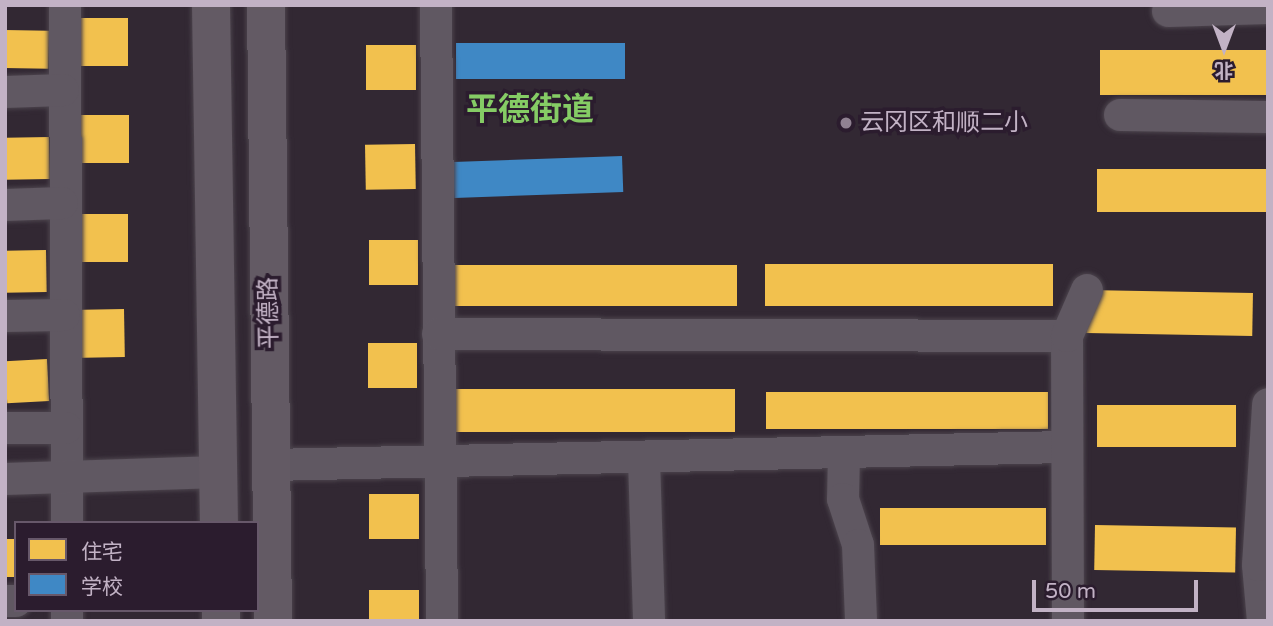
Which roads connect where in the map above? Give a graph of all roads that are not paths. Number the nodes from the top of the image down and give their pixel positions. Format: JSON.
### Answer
{"nodes":[{"id":1,"x":65,"y":5,"type":"edge"},
{"id":2,"x":211,"y":5,"type":"edge"},
{"id":3,"x":266,"y":5,"type":"edge"},
{"id":4,"x":436,"y":5,"type":"edge"},
{"id":5,"x":1260,"y":7,"type":"edge"},
{"id":6,"x":1168,"y":11,"type":"dead end"},
{"id":7,"x":63,"y":90,"type":"junction"},
{"id":8,"x":5,"y":92,"type":"edge"},
{"id":9,"x":1120,"y":115,"type":"dead end"},
{"id":10,"x":1268,"y":117,"type":"edge"},
{"id":11,"x":62,"y":203,"type":"junction"},
{"id":12,"x":5,"y":205,"type":"edge"},
{"id":13,"x":1087,"y":290,"type":"dead end"},
{"id":14,"x":64,"y":315,"type":"junction"},
{"id":15,"x":5,"y":316,"type":"edge"},
{"id":16,"x":438,"y":334,"type":"junction"},
{"id":17,"x":1067,"y":336,"type":"junction"},
{"id":18,"x":1268,"y":404,"type":"edge"},
{"id":19,"x":5,"y":428,"type":"edge"},
{"id":20,"x":66,"y":428,"type":"junction"},
{"id":21,"x":1068,"y":447,"type":"junction"},
{"id":22,"x":844,"y":453,"type":"junction"},
{"id":23,"x":644,"y":459,"type":"junction"},
{"id":24,"x":271,"y":465,"type":"junction"},
{"id":25,"x":440,"y":465,"type":"junction"},
{"id":26,"x":218,"y":472,"type":"junction"},
{"id":27,"x":5,"y":479,"type":"edge"},
{"id":28,"x":66,"y":479,"type":"junction"},
{"id":29,"x":67,"y":521,"type":"edge"},
{"id":30,"x":219,"y":521,"type":"edge"},
{"id":31,"x":273,"y":621,"type":"edge"},
{"id":32,"x":442,"y":621,"type":"edge"},
{"id":33,"x":649,"y":621,"type":"edge"},
{"id":34,"x":860,"y":621,"type":"edge"},
{"id":35,"x":1068,"y":621,"type":"edge"},
{"id":36,"x":1263,"y":621,"type":"edge"}],
"edges":[{"from":1,"to":7,"type":"lane"},
{"from":2,"to":26,"type":"main road"},
{"from":3,"to":24,"type":"main road","name":"平德路"},
{"from":4,"to":16,"type":"lane"},
{"from":5,"to":6,"type":"lane"},
{"from":7,"to":8,"type":"lane"},
{"from":7,"to":11,"type":"lane"},
{"from":9,"to":10,"type":"lane"},
{"from":11,"to":12,"type":"lane"},
{"from":11,"to":14,"type":"lane"},
{"from":13,"to":17,"type":"lane"},
{"from":14,"to":15,"type":"lane"},
{"from":14,"to":20,"type":"lane"},
{"from":16,"to":17,"type":"lane"},
{"from":16,"to":25,"type":"lane"},
{"from":17,"to":21,"type":"lane"},
{"from":18,"to":36,"type":"lane"},
{"from":19,"to":20,"type":"lane"},
{"from":20,"to":28,"type":"lane"},
{"from":21,"to":22,"type":"lane"},
{"from":21,"to":35,"type":"lane"},
{"from":22,"to":23,"type":"lane"},
{"from":22,"to":34,"type":"lane"},
{"from":23,"to":25,"type":"lane"},
{"from":23,"to":33,"type":"lane"},
{"from":24,"to":25,"type":"lane"},
{"from":24,"to":31,"type":"main road","name":"平德路"},
{"from":25,"to":32,"type":"lane"},
{"from":26,"to":28,"type":"lane"},
{"from":26,"to":30,"type":"main road"},
{"from":27,"to":28,"type":"lane"},
{"from":28,"to":29,"type":"lane"}]}
